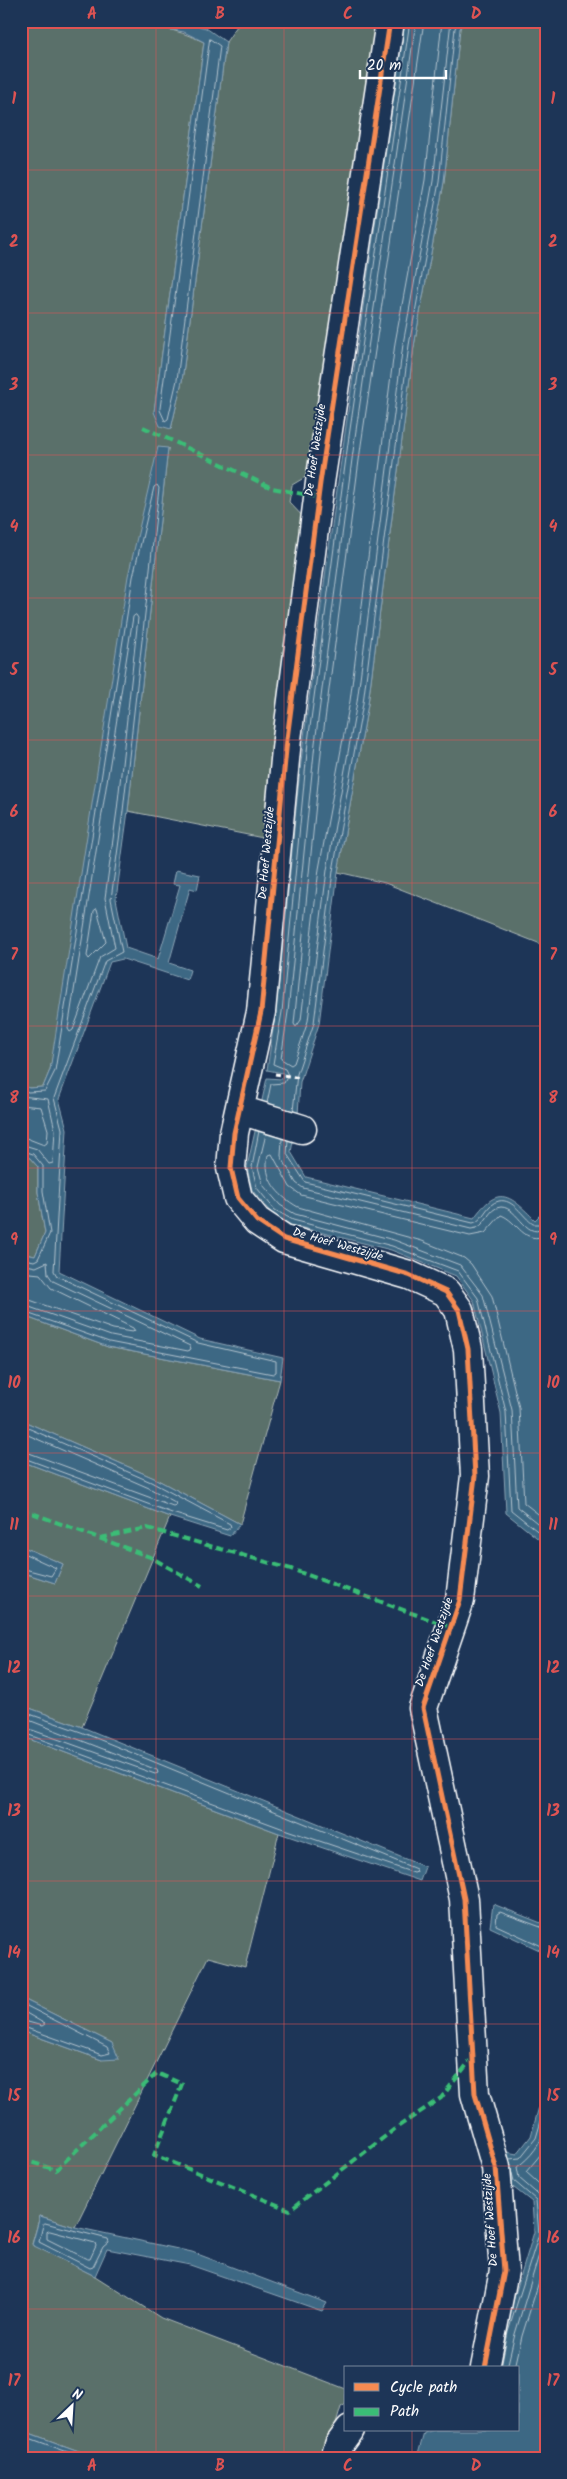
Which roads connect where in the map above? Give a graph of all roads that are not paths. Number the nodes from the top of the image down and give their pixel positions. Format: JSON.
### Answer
{"nodes":[{"id":1,"x":390,"y":21,"type":"edge"},
{"id":2,"x":250,"y":1113,"type":"junction"},
{"id":3,"x":302,"y":1129,"type":"dead end"},
{"id":4,"x":484,"y":2366,"type":"edge"},
{"id":5,"x":348,"y":2432,"type":"edge"},
{"id":6,"x":335,"y":2458,"type":"edge"}],
"edges":[{"from":1,"to":2,"type":"street","name":"De Hoef Westzijde"},
{"from":2,"to":3,"type":"street"},
{"from":2,"to":4,"type":"street","name":"De Hoef Westzijde"},
{"from":5,"to":6,"type":"street"}]}
